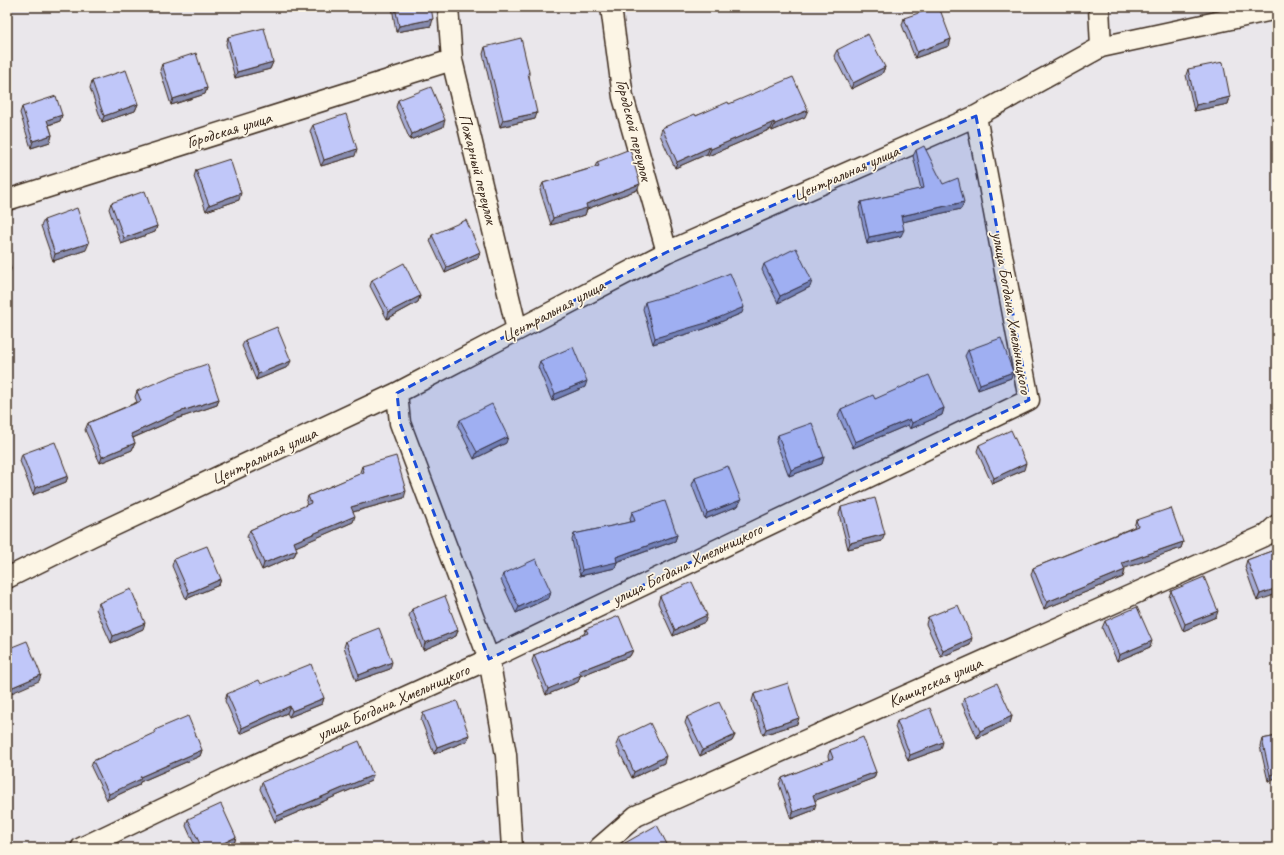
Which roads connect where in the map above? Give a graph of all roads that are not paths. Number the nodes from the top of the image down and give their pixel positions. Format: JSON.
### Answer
{"nodes":[{"id":1,"x":448,"y":7,"type":"edge"},
{"id":2,"x":611,"y":7,"type":"edge"},
{"id":3,"x":1099,"y":7,"type":"edge"},
{"id":4,"x":1277,"y":9,"type":"edge"},
{"id":5,"x":1101,"y":47,"type":"junction"},
{"id":6,"x":452,"y":60,"type":"junction"},
{"id":7,"x":976,"y":116,"type":"junction"},
{"id":8,"x":7,"y":200,"type":"edge"},
{"id":9,"x":667,"y":252,"type":"junction"},
{"id":10,"x":517,"y":330,"type":"junction"},
{"id":11,"x":396,"y":393,"type":"junction"},
{"id":12,"x":1277,"y":525,"type":"edge"},
{"id":13,"x":7,"y":578,"type":"edge"},
{"id":14,"x":489,"y":659,"type":"junction"},
{"id":15,"x":81,"y":848,"type":"edge"},
{"id":16,"x":512,"y":848,"type":"edge"},
{"id":17,"x":599,"y":848,"type":"edge"}],
"edges":[{"from":1,"to":6,"type":"street","name":"Пожарный переулок"},
{"from":2,"to":9,"type":"street","name":"Городской переулок"},
{"from":3,"to":5,"type":"street"},
{"from":4,"to":5,"type":"street","name":"Центральная улица"},
{"from":5,"to":7,"type":"street","name":"Центральная улица"},
{"from":6,"to":8,"type":"street","name":"Городская улица"},
{"from":6,"to":10,"type":"street","name":"Пожарный переулок"},
{"from":7,"to":9,"type":"street","name":"Центральная улица"},
{"from":7,"to":14,"type":"street","name":"улица Богдана Хмельницкого"},
{"from":9,"to":10,"type":"street","name":"Центральная улица"},
{"from":10,"to":11,"type":"street","name":"Центральная улица"},
{"from":11,"to":13,"type":"street","name":"Центральная улица"},
{"from":11,"to":14,"type":"street"},
{"from":12,"to":17,"type":"street","name":"Каширская улица"},
{"from":14,"to":15,"type":"street","name":"улица Богдана Хмельницкого"},
{"from":14,"to":16,"type":"street"}]}
